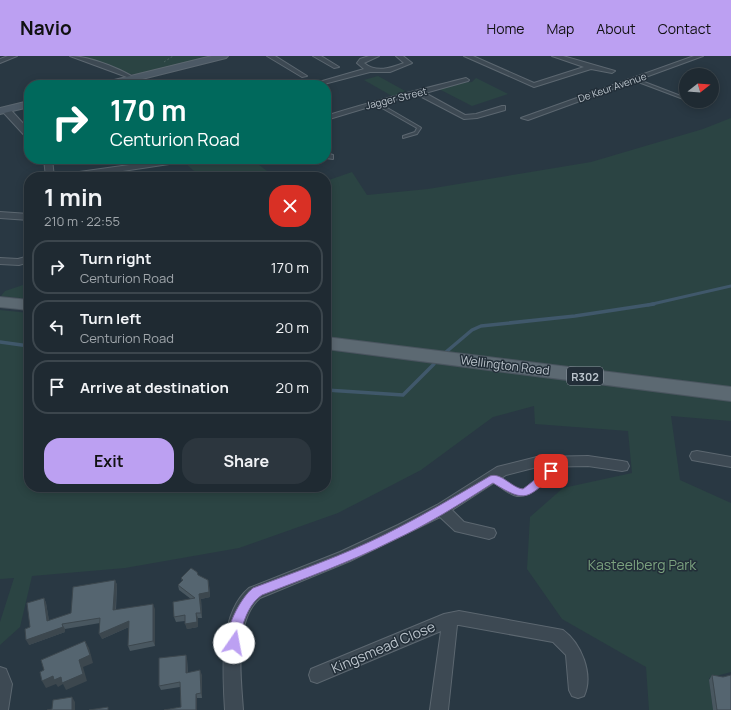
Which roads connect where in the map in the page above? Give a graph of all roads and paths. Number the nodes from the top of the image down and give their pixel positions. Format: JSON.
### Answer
{"nodes":[{"id":1,"x":14,"y":56,"type":"edge"},
{"id":2,"x":73,"y":56,"type":"edge"},
{"id":3,"x":224,"y":56,"type":"edge"},
{"id":4,"x":272,"y":56,"type":"edge"},
{"id":5,"x":316,"y":56,"type":"edge"},
{"id":6,"x":376,"y":56,"type":"edge"},
{"id":7,"x":399,"y":56,"type":"edge"},
{"id":8,"x":467,"y":56,"type":"edge"},
{"id":9,"x":555,"y":56,"type":"edge"},
{"id":10,"x":700,"y":56,"type":"edge"},
{"id":11,"x":0,"y":61,"type":"edge"},
{"id":12,"x":336,"y":66,"type":"dead end"},
{"id":13,"x":588,"y":66,"type":"junction"},
{"id":14,"x":369,"y":70,"type":"junction"},
{"id":15,"x":612,"y":71,"type":"dead end"},
{"id":16,"x":304,"y":76,"type":"dead end"},
{"id":17,"x":634,"y":79,"type":"junction"},
{"id":18,"x":131,"y":80,"type":"edge"},
{"id":19,"x":143,"y":80,"type":"edge"},
{"id":20,"x":331,"y":80,"type":"edge"},
{"id":21,"x":466,"y":80,"type":"dead end"},
{"id":22,"x":419,"y":93,"type":"junction"},
{"id":23,"x":679,"y":96,"type":"edge"},
{"id":24,"x":376,"y":103,"type":"junction"},
{"id":25,"x":24,"y":105,"type":"edge"},
{"id":26,"x":502,"y":108,"type":"dead end"},
{"id":27,"x":3,"y":110,"type":"edge"},
{"id":28,"x":331,"y":116,"type":"edge"},
{"id":29,"x":526,"y":118,"type":"dead end"},
{"id":30,"x":24,"y":126,"type":"edge"},
{"id":31,"x":404,"y":137,"type":"dead end"},
{"id":32,"x":162,"y":164,"type":"edge"},
{"id":33,"x":118,"y":172,"type":"edge"},
{"id":34,"x":0,"y":215,"type":"edge"},
{"id":35,"x":24,"y":217,"type":"edge"},
{"id":36,"x":24,"y":260,"type":"edge"},
{"id":37,"x":0,"y":261,"type":"edge"},
{"id":38,"x":0,"y":302,"type":"edge"},
{"id":39,"x":24,"y":304,"type":"edge"},
{"id":40,"x":331,"y":344,"type":"edge"},
{"id":41,"x":731,"y":394,"type":"edge"},
{"id":42,"x":697,"y":456,"type":"dead end"},
{"id":43,"x":556,"y":462,"type":"junction"},
{"id":44,"x":731,"y":462,"type":"edge"},
{"id":45,"x":622,"y":466,"type":"dead end"},
{"id":46,"x":493,"y":478,"type":"junction"},
{"id":47,"x":442,"y":509,"type":"junction"},
{"id":48,"x":489,"y":533,"type":"dead end"},
{"id":49,"x":450,"y":619,"type":"junction"},
{"id":50,"x":0,"y":675,"type":"edge"},
{"id":51,"x":317,"y":675,"type":"dead end"},
{"id":52,"x":578,"y":690,"type":"dead end"},
{"id":53,"x":0,"y":709,"type":"edge"},
{"id":54,"x":234,"y":710,"type":"edge"},
{"id":55,"x":439,"y":710,"type":"edge"}],
"edges":[{"from":1,"to":11,"type":"street"},
{"from":2,"to":18,"type":"street"},
{"from":3,"to":19,"type":"street"},
{"from":4,"to":16,"type":"street"},
{"from":5,"to":12,"type":"street"},
{"from":6,"to":14,"type":"street"},
{"from":7,"to":14,"type":"street"},
{"from":8,"to":13,"type":"street"},
{"from":9,"to":13,"type":"street"},
{"from":10,"to":17,"type":"street","name":"De Keur Avenue"},
{"from":13,"to":15,"type":"street"},
{"from":14,"to":20,"type":"street"},
{"from":17,"to":23,"type":"lane"},
{"from":17,"to":29,"type":"street","name":"De Keur Avenue"},
{"from":21,"to":22,"type":"street","name":"Jagger Street"},
{"from":22,"to":24,"type":"street","name":"Jagger Street"},
{"from":22,"to":26,"type":"street"},
{"from":24,"to":28,"type":"street","name":"Jagger Street"},
{"from":24,"to":31,"type":"lane"},
{"from":25,"to":27,"type":"street"},
{"from":27,"to":30,"type":"street"},
{"from":32,"to":33,"type":"street"},
{"from":34,"to":35,"type":"street"},
{"from":36,"to":37,"type":"street"},
{"from":38,"to":39,"type":"main road"},
{"from":40,"to":41,"type":"main road","name":"Wellington Road","number":"R302"},
{"from":42,"to":44,"type":"street"},
{"from":43,"to":45,"type":"street"},
{"from":43,"to":46,"type":"street"},
{"from":43,"to":46,"type":"lane"},
{"from":46,"to":47,"type":"street"},
{"from":47,"to":48,"type":"street"},
{"from":47,"to":54,"type":"street"},
{"from":49,"to":51,"type":"street","name":"Kingsmead Close"},
{"from":49,"to":52,"type":"street","name":"Kingsmead Close"},
{"from":49,"to":55,"type":"street","name":"Kingsmead Close"},
{"from":50,"to":53,"type":"street"}]}
